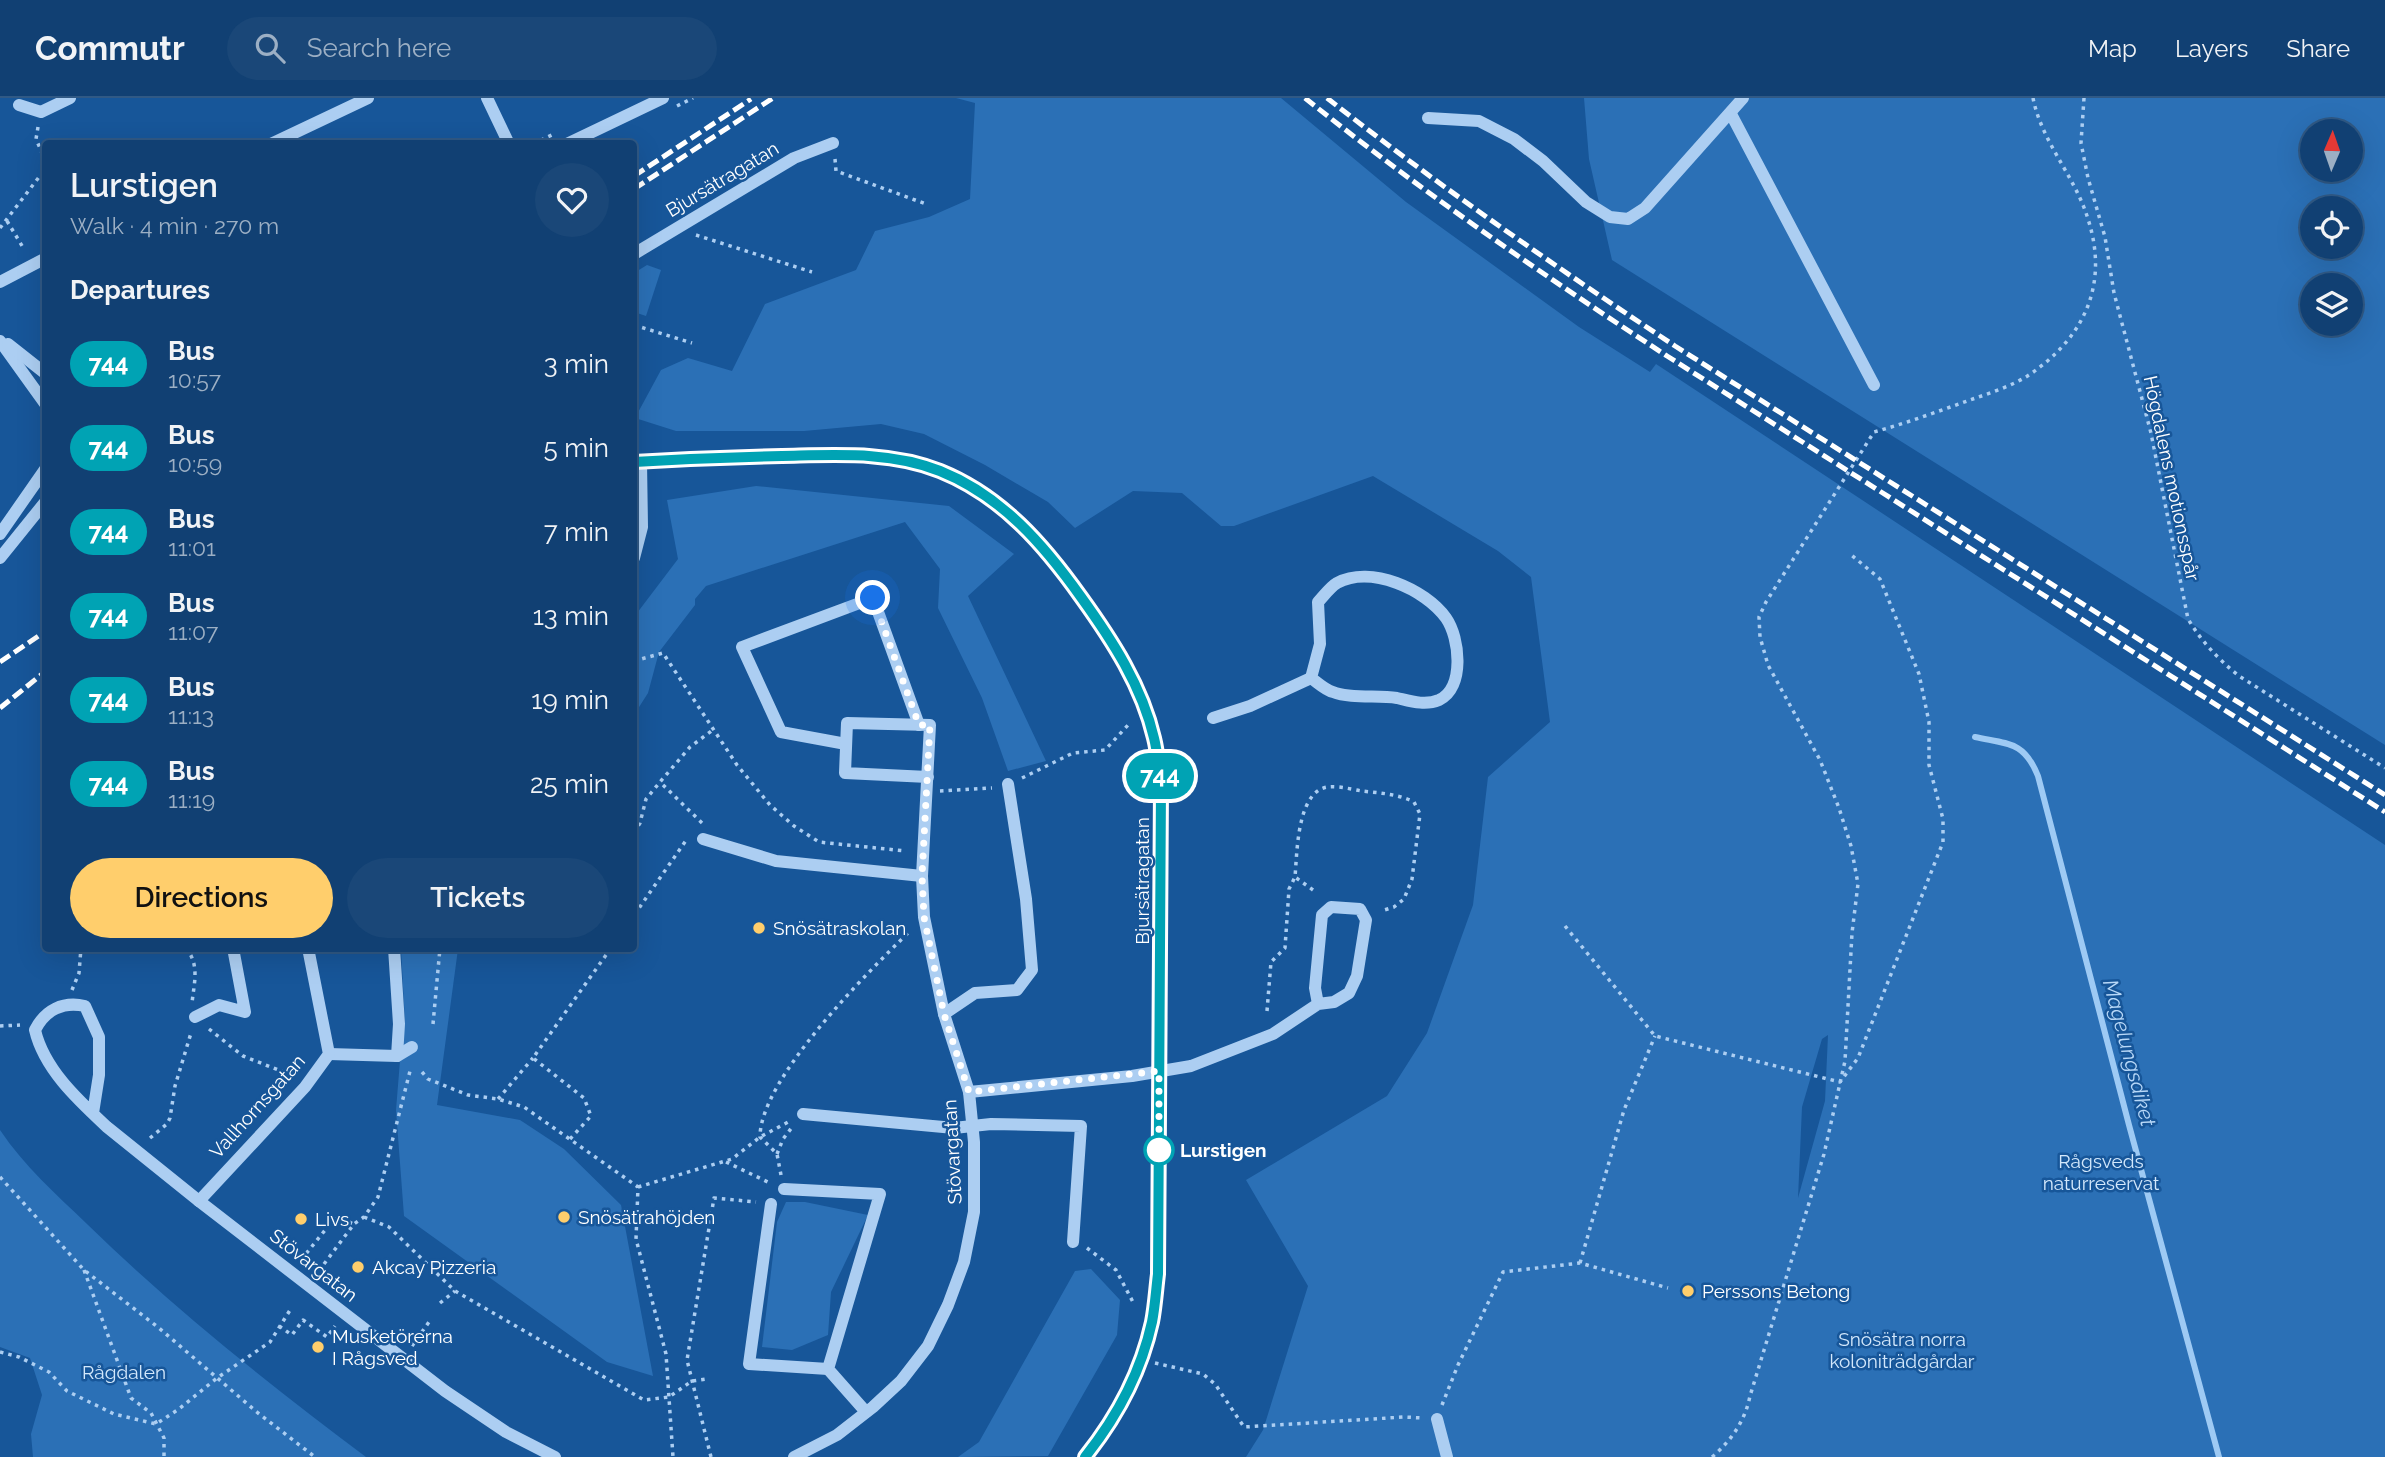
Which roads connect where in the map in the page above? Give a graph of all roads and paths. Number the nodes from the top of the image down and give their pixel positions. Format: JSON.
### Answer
{"nodes":[{"id":1,"x":70,"y":98,"type":"edge"},
{"id":2,"x":368,"y":98,"type":"edge"},
{"id":3,"x":487,"y":98,"type":"edge"},
{"id":4,"x":663,"y":98,"type":"edge"},
{"id":5,"x":1743,"y":98,"type":"edge"},
{"id":6,"x":2033,"y":98,"type":"edge"},
{"id":7,"x":2084,"y":98,"type":"edge"},
{"id":8,"x":19,"y":105,"type":"dead end"},
{"id":9,"x":41,"y":112,"type":"junction"},
{"id":10,"x":1731,"y":114,"type":"junction"},
{"id":11,"x":1428,"y":118,"type":"dead end"},
{"id":12,"x":279,"y":140,"type":"edge"},
{"id":13,"x":507,"y":140,"type":"edge"},
{"id":14,"x":575,"y":140,"type":"edge"},
{"id":15,"x":834,"y":143,"type":"joint"},
{"id":16,"x":42,"y":153,"type":"edge"},
{"id":17,"x":42,"y":173,"type":"edge"},
{"id":18,"x":926,"y":204,"type":"dead end"},
{"id":19,"x":7,"y":220,"type":"junction"},
{"id":20,"x":686,"y":222,"type":"junction"},
{"id":21,"x":0,"y":228,"type":"edge"},
{"id":22,"x":2105,"y":242,"type":"junction"},
{"id":23,"x":2093,"y":243,"type":"junction"},
{"id":24,"x":24,"y":249,"type":"dead end"},
{"id":25,"x":637,"y":252,"type":"edge"},
{"id":26,"x":42,"y":260,"type":"edge"},
{"id":27,"x":812,"y":272,"type":"dead end"},
{"id":28,"x":0,"y":282,"type":"edge"},
{"id":29,"x":637,"y":326,"type":"edge"},
{"id":30,"x":0,"y":339,"type":"edge"},
{"id":31,"x":692,"y":343,"type":"dead end"},
{"id":32,"x":42,"y":371,"type":"edge"},
{"id":33,"x":1874,"y":386,"type":"dead end"},
{"id":34,"x":42,"y":399,"type":"edge"},
{"id":35,"x":637,"y":462,"type":"edge"},
{"id":36,"x":42,"y":474,"type":"edge"},
{"id":37,"x":42,"y":506,"type":"edge"},
{"id":38,"x":0,"y":534,"type":"edge"},
{"id":39,"x":637,"y":546,"type":"edge"},
{"id":40,"x":1850,"y":553,"type":"dead end"},
{"id":41,"x":0,"y":558,"type":"edge"},
{"id":42,"x":637,"y":661,"type":"edge"},
{"id":43,"x":1311,"y":678,"type":"junction"},
{"id":44,"x":1213,"y":718,"type":"dead end"},
{"id":45,"x":1129,"y":724,"type":"dead end"},
{"id":46,"x":919,"y":725,"type":"junction"},
{"id":47,"x":714,"y":729,"type":"junction"},
{"id":48,"x":846,"y":744,"type":"junction"},
{"id":49,"x":1073,"y":753,"type":"dead end"},
{"id":50,"x":2385,"y":768,"type":"edge"},
{"id":51,"x":928,"y":778,"type":"junction"},
{"id":52,"x":660,"y":782,"type":"junction"},
{"id":53,"x":1008,"y":784,"type":"dead end"},
{"id":54,"x":637,"y":828,"type":"edge"},
{"id":55,"x":697,"y":836,"type":"joint"},
{"id":56,"x":724,"y":846,"type":"junction"},
{"id":57,"x":906,"y":851,"type":"dead end"},
{"id":58,"x":922,"y":876,"type":"junction"},
{"id":59,"x":1295,"y":877,"type":"junction"},
{"id":60,"x":1312,"y":890,"type":"dead end"},
{"id":61,"x":637,"y":907,"type":"edge"},
{"id":62,"x":1381,"y":911,"type":"dead end"},
{"id":63,"x":1565,"y":926,"type":"dead end"},
{"id":64,"x":909,"y":932,"type":"dead end"},
{"id":65,"x":81,"y":952,"type":"edge"},
{"id":66,"x":234,"y":952,"type":"edge"},
{"id":67,"x":309,"y":952,"type":"edge"},
{"id":68,"x":394,"y":952,"type":"edge"},
{"id":69,"x":440,"y":952,"type":"edge"},
{"id":70,"x":608,"y":952,"type":"edge"},
{"id":71,"x":71,"y":1002,"type":"junction"},
{"id":72,"x":1318,"y":1004,"type":"junction"},
{"id":73,"x":1267,"y":1011,"type":"dead end"},
{"id":74,"x":944,"y":1014,"type":"junction"},
{"id":75,"x":195,"y":1017,"type":"joint"},
{"id":76,"x":433,"y":1024,"type":"dead end"},
{"id":77,"x":1655,"y":1036,"type":"junction"},
{"id":78,"x":412,"y":1047,"type":"dead end"},
{"id":79,"x":328,"y":1054,"type":"junction"},
{"id":80,"x":397,"y":1056,"type":"junction"},
{"id":81,"x":533,"y":1058,"type":"junction"},
{"id":82,"x":276,"y":1068,"type":"dead end"},
{"id":83,"x":410,"y":1071,"type":"dead end"},
{"id":84,"x":1159,"y":1071,"type":"junction"},
{"id":85,"x":422,"y":1072,"type":"dead end"},
{"id":86,"x":292,"y":1075,"type":"dead end"},
{"id":87,"x":1840,"y":1082,"type":"junction"},
{"id":88,"x":969,"y":1092,"type":"junction"},
{"id":89,"x":498,"y":1100,"type":"junction"},
{"id":90,"x":93,"y":1113,"type":"junction"},
{"id":91,"x":803,"y":1114,"type":"junction"},
{"id":92,"x":972,"y":1126,"type":"junction"},
{"id":93,"x":760,"y":1137,"type":"junction"},
{"id":94,"x":150,"y":1138,"type":"dead end"},
{"id":95,"x":570,"y":1140,"type":"junction"},
{"id":96,"x":776,"y":1154,"type":"junction"},
{"id":97,"x":724,"y":1161,"type":"junction"},
{"id":98,"x":0,"y":1177,"type":"edge"},
{"id":99,"x":638,"y":1187,"type":"junction"},
{"id":100,"x":784,"y":1189,"type":"junction"},
{"id":101,"x":199,"y":1201,"type":"junction"},
{"id":102,"x":771,"y":1204,"type":"joint"},
{"id":103,"x":364,"y":1217,"type":"junction"},
{"id":104,"x":354,"y":1224,"type":"junction"},
{"id":105,"x":1073,"y":1242,"type":"joint"},
{"id":106,"x":301,"y":1260,"type":"dead end"},
{"id":107,"x":1580,"y":1263,"type":"junction"},
{"id":108,"x":324,"y":1265,"type":"dead end"},
{"id":109,"x":84,"y":1270,"type":"junction"},
{"id":110,"x":1668,"y":1288,"type":"dead end"},
{"id":111,"x":456,"y":1291,"type":"junction"},
{"id":112,"x":440,"y":1303,"type":"dead end"},
{"id":113,"x":1134,"y":1304,"type":"dead end"},
{"id":114,"x":292,"y":1307,"type":"dead end"},
{"id":115,"x":429,"y":1322,"type":"dead end"},
{"id":116,"x":279,"y":1326,"type":"junction"},
{"id":117,"x":335,"y":1326,"type":"dead end"},
{"id":118,"x":412,"y":1346,"type":"dead end"},
{"id":119,"x":0,"y":1352,"type":"edge"},
{"id":120,"x":1155,"y":1363,"type":"dead end"},
{"id":121,"x":828,"y":1369,"type":"junction"},
{"id":122,"x":217,"y":1378,"type":"junction"},
{"id":123,"x":706,"y":1379,"type":"dead end"},
{"id":124,"x":692,"y":1381,"type":"junction"},
{"id":125,"x":669,"y":1397,"type":"junction"},
{"id":126,"x":866,"y":1412,"type":"junction"},
{"id":127,"x":1437,"y":1419,"type":"junction"},
{"id":128,"x":156,"y":1423,"type":"junction"},
{"id":129,"x":164,"y":1457,"type":"edge"},
{"id":130,"x":316,"y":1457,"type":"edge"},
{"id":131,"x":555,"y":1457,"type":"edge"},
{"id":132,"x":673,"y":1457,"type":"edge"},
{"id":133,"x":711,"y":1457,"type":"edge"},
{"id":134,"x":794,"y":1457,"type":"edge"},
{"id":135,"x":1085,"y":1457,"type":"edge"},
{"id":136,"x":1447,"y":1457,"type":"edge"},
{"id":137,"x":1712,"y":1457,"type":"edge"}],
"edges":[{"from":1,"to":9,"type":"street"},
{"from":2,"to":12,"type":"street"},
{"from":3,"to":13,"type":"street"},
{"from":4,"to":14,"type":"street"},
{"from":5,"to":10,"type":"street"},
{"from":6,"to":23,"type":"path"},
{"from":7,"to":22,"type":"path","name":"Högdalens motionsspår"},
{"from":8,"to":9,"type":"street"},
{"from":9,"to":16,"type":"path"},
{"from":10,"to":11,"type":"street"},
{"from":10,"to":33,"type":"street"},
{"from":15,"to":18,"type":"path"},
{"from":15,"to":20,"type":"street","name":"Bjursätragatan"},
{"from":17,"to":19,"type":"path"},
{"from":19,"to":21,"type":"path"},
{"from":19,"to":24,"type":"path"},
{"from":20,"to":25,"type":"street","name":"Bjursätragatan"},
{"from":20,"to":27,"type":"path"},
{"from":22,"to":23,"type":"path"},
{"from":22,"to":50,"type":"path","name":"Högdalens motionsspår"},
{"from":23,"to":87,"type":"path"},
{"from":26,"to":28,"type":"street"},
{"from":29,"to":31,"type":"path"},
{"from":30,"to":32,"type":"street"},
{"from":30,"to":34,"type":"street"},
{"from":35,"to":39,"type":"street"},
{"from":35,"to":84,"type":"street","name":"Bjursätragatan"},
{"from":36,"to":38,"type":"street"},
{"from":37,"to":41,"type":"street"},
{"from":40,"to":87,"type":"path"},
{"from":42,"to":47,"type":"path"},
{"from":43,"to":43,"type":"street"},
{"from":43,"to":44,"type":"street"},
{"from":45,"to":49,"type":"path"},
{"from":46,"to":48,"type":"street"},
{"from":46,"to":48,"type":"street"},
{"from":46,"to":51,"type":"street","name":"Stövargatan"},
{"from":47,"to":52,"type":"path"},
{"from":47,"to":57,"type":"path"},
{"from":48,"to":51,"type":"street"},
{"from":51,"to":58,"type":"street","name":"Stövargatan"},
{"from":52,"to":54,"type":"path"},
{"from":52,"to":56,"type":"path"},
{"from":53,"to":74,"type":"street"},
{"from":55,"to":56,"type":"street"},
{"from":55,"to":61,"type":"path"},
{"from":56,"to":58,"type":"street"},
{"from":58,"to":74,"type":"street","name":"Stövargatan"},
{"from":59,"to":60,"type":"path"},
{"from":59,"to":62,"type":"path"},
{"from":59,"to":73,"type":"path"},
{"from":63,"to":77,"type":"path"},
{"from":64,"to":93,"type":"path"},
{"from":65,"to":71,"type":"path"},
{"from":66,"to":75,"type":"street"},
{"from":67,"to":79,"type":"street","name":"Vallhornsgatan"},
{"from":68,"to":80,"type":"street"},
{"from":69,"to":76,"type":"path"},
{"from":70,"to":81,"type":"path"},
{"from":71,"to":90,"type":"street"},
{"from":71,"to":90,"type":"street","name":"Stövargatan"},
{"from":72,"to":72,"type":"street"},
{"from":72,"to":84,"type":"street"},
{"from":74,"to":88,"type":"street","name":"Stövargatan"},
{"from":75,"to":94,"type":"path"},
{"from":77,"to":87,"type":"path"},
{"from":77,"to":107,"type":"path"},
{"from":78,"to":80,"type":"street"},
{"from":79,"to":80,"type":"street"},
{"from":79,"to":101,"type":"street","name":"Vallhornsgatan"},
{"from":81,"to":89,"type":"path"},
{"from":81,"to":95,"type":"path"},
{"from":82,"to":86,"type":"path"},
{"from":83,"to":103,"type":"path"},
{"from":84,"to":88,"type":"street"},
{"from":84,"to":135,"type":"street","name":"Bjursätragatan"},
{"from":85,"to":89,"type":"path"},
{"from":87,"to":137,"type":"path"},
{"from":88,"to":92,"type":"street","name":"Stövargatan"},
{"from":89,"to":95,"type":"path"},
{"from":90,"to":101,"type":"street","name":"Stövargatan"},
{"from":91,"to":92,"type":"street"},
{"from":91,"to":93,"type":"path"},
{"from":91,"to":96,"type":"path"},
{"from":92,"to":105,"type":"street"},
{"from":92,"to":126,"type":"street","name":"Stövargatan"},
{"from":93,"to":96,"type":"path"},
{"from":93,"to":97,"type":"path"},
{"from":95,"to":99,"type":"path"},
{"from":96,"to":100,"type":"path"},
{"from":97,"to":99,"type":"path"},
{"from":97,"to":100,"type":"path"},
{"from":98,"to":109,"type":"path"},
{"from":99,"to":125,"type":"path"},
{"from":100,"to":121,"type":"street"},
{"from":101,"to":131,"type":"street","name":"Stövargatan"},
{"from":102,"to":121,"type":"street"},
{"from":102,"to":124,"type":"path"},
{"from":103,"to":104,"type":"path"},
{"from":103,"to":111,"type":"path"},
{"from":104,"to":106,"type":"path"},
{"from":104,"to":108,"type":"path"},
{"from":105,"to":113,"type":"path"},
{"from":107,"to":110,"type":"path"},
{"from":107,"to":127,"type":"path"},
{"from":109,"to":122,"type":"path"},
{"from":109,"to":128,"type":"path"},
{"from":111,"to":112,"type":"path"},
{"from":111,"to":125,"type":"path"},
{"from":114,"to":116,"type":"path"},
{"from":115,"to":118,"type":"path"},
{"from":116,"to":117,"type":"path"},
{"from":116,"to":122,"type":"path"},
{"from":119,"to":128,"type":"path"},
{"from":120,"to":127,"type":"path"},
{"from":121,"to":126,"type":"street"},
{"from":122,"to":128,"type":"path"},
{"from":122,"to":130,"type":"path"},
{"from":123,"to":124,"type":"path"},
{"from":124,"to":125,"type":"path"},
{"from":124,"to":133,"type":"path"},
{"from":125,"to":132,"type":"path"},
{"from":126,"to":134,"type":"street","name":"Stövargatan"},
{"from":127,"to":136,"type":"street"},
{"from":128,"to":129,"type":"path"}]}
